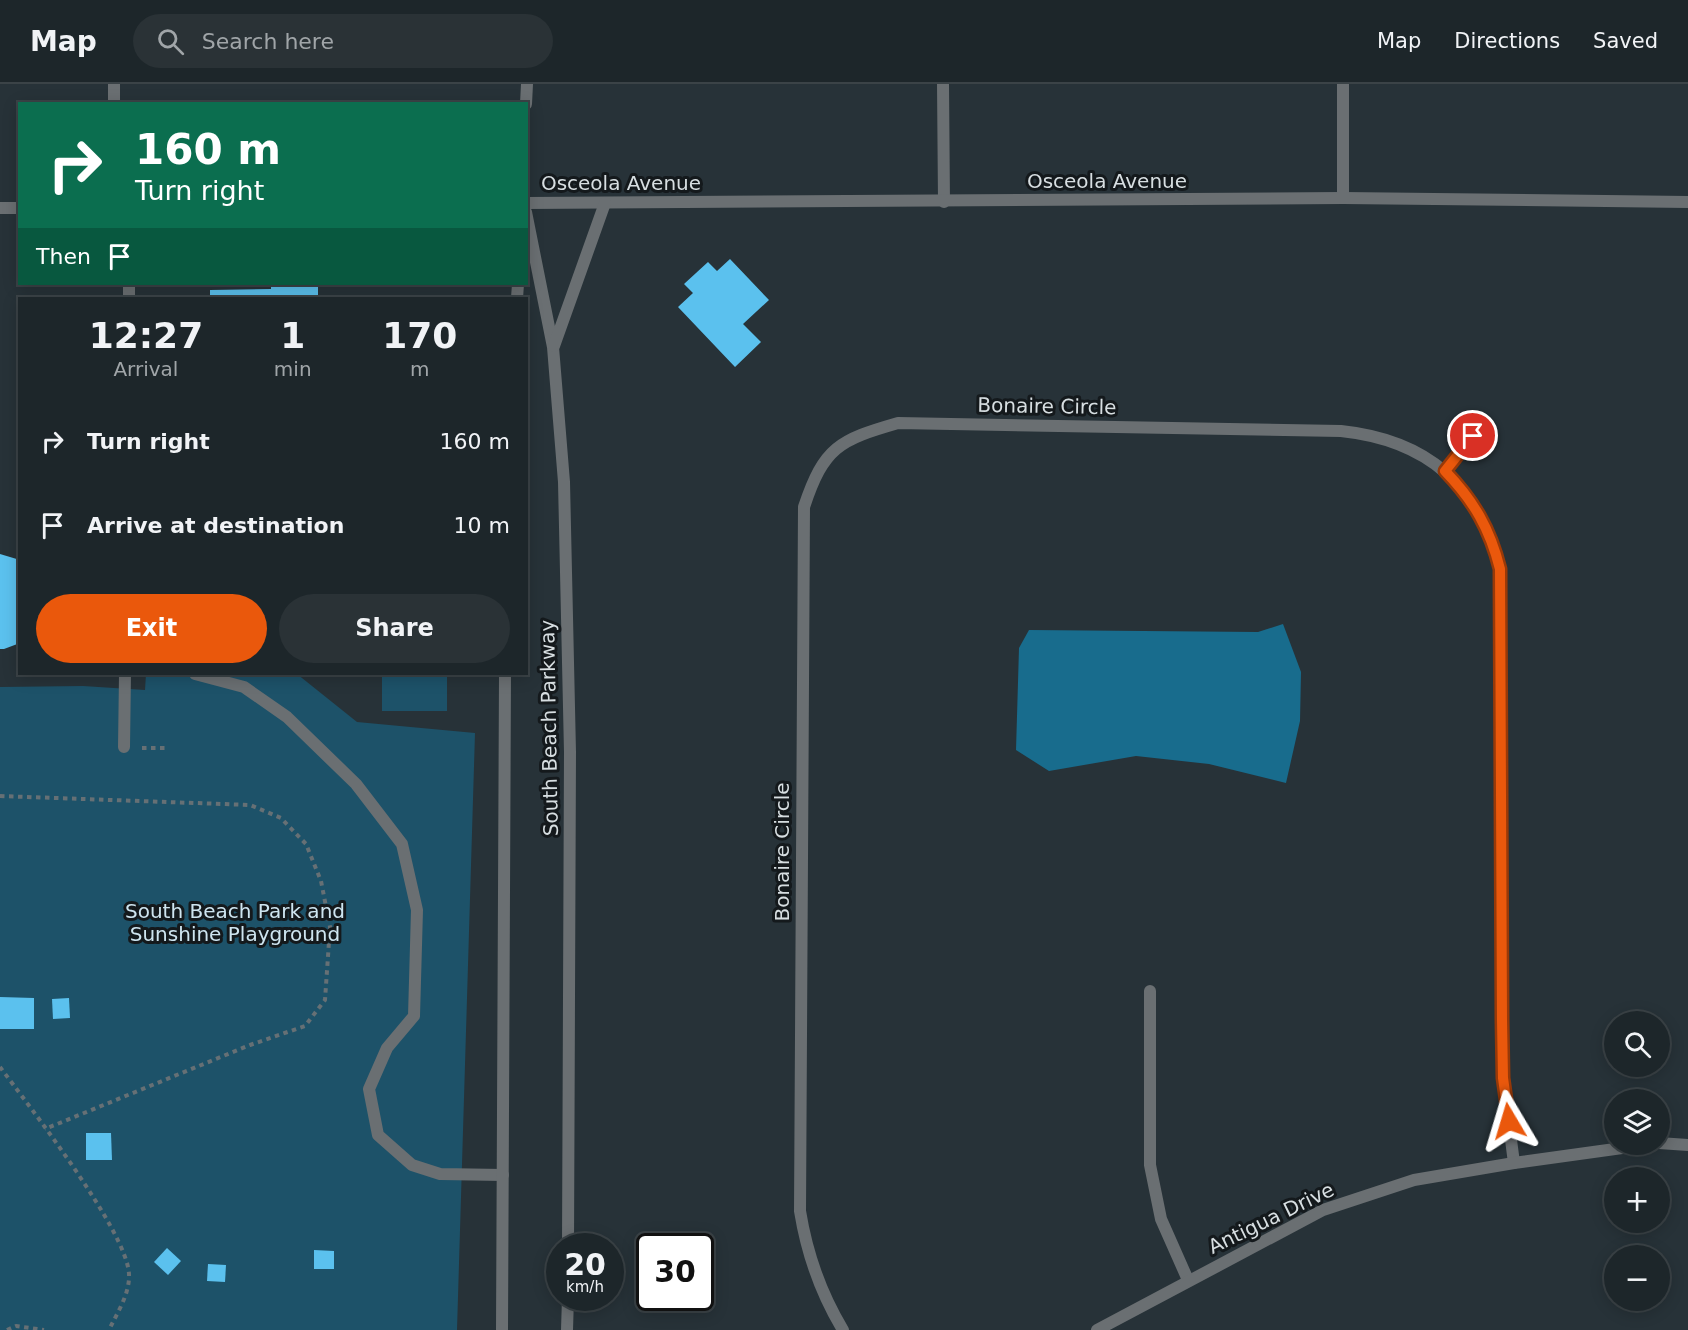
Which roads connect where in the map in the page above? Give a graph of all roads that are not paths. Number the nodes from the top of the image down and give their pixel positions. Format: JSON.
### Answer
{"nodes":[{"id":1,"x":114,"y":84,"type":"edge"},
{"id":2,"x":526,"y":84,"type":"edge"},
{"id":3,"x":943,"y":84,"type":"edge"},
{"id":4,"x":1343,"y":84,"type":"edge"},
{"id":5,"x":114,"y":102,"type":"edge"},
{"id":6,"x":526,"y":102,"type":"edge"},
{"id":7,"x":1343,"y":198,"type":"junction"},
{"id":8,"x":944,"y":202,"type":"junction"},
{"id":9,"x":1688,"y":202,"type":"edge"},
{"id":10,"x":528,"y":203,"type":"edge"},
{"id":11,"x":605,"y":203,"type":"junction"},
{"id":12,"x":0,"y":208,"type":"edge"},
{"id":13,"x":18,"y":208,"type":"edge"},
{"id":14,"x":528,"y":222,"type":"edge"},
{"id":15,"x":553,"y":347,"type":"junction"},
{"id":16,"x":1473,"y":436,"type":"dead end"},
{"id":17,"x":1445,"y":471,"type":"junction"},
{"id":18,"x":125,"y":675,"type":"edge"},
{"id":19,"x":199,"y":675,"type":"edge"},
{"id":20,"x":505,"y":675,"type":"edge"},
{"id":21,"x":124,"y":747,"type":"dead end"},
{"id":22,"x":1150,"y":991,"type":"dead end"},
{"id":23,"x":1670,"y":1144,"type":"edge"},
{"id":24,"x":1688,"y":1145,"type":"edge"},
{"id":25,"x":1604,"y":1151,"type":"edge"},
{"id":26,"x":1514,"y":1163,"type":"junction"},
{"id":27,"x":503,"y":1175,"type":"junction"},
{"id":28,"x":568,"y":1233,"type":"edge"},
{"id":29,"x":1188,"y":1280,"type":"junction"},
{"id":30,"x":568,"y":1311,"type":"edge"},
{"id":31,"x":502,"y":1330,"type":"edge"},
{"id":32,"x":567,"y":1330,"type":"edge"},
{"id":33,"x":843,"y":1330,"type":"edge"},
{"id":34,"x":1097,"y":1330,"type":"edge"}],
"edges":[{"from":1,"to":5,"type":"street"},
{"from":2,"to":6,"type":"street"},
{"from":3,"to":8,"type":"street"},
{"from":4,"to":7,"type":"street"},
{"from":7,"to":8,"type":"street","name":"Osceola Avenue"},
{"from":7,"to":9,"type":"street","name":"Osceola Avenue"},
{"from":8,"to":11,"type":"street","name":"Osceola Avenue"},
{"from":10,"to":11,"type":"street","name":"Osceola Avenue"},
{"from":11,"to":15,"type":"street"},
{"from":12,"to":13,"type":"street"},
{"from":14,"to":15,"type":"street","name":"South Beach Parkway"},
{"from":15,"to":28,"type":"street","name":"South Beach Parkway"},
{"from":16,"to":17,"type":"street"},
{"from":17,"to":26,"type":"street","name":"Bonaire Circle"},
{"from":17,"to":33,"type":"street","name":"Bonaire Circle"},
{"from":18,"to":21,"type":"street"},
{"from":19,"to":27,"type":"street"},
{"from":20,"to":27,"type":"street"},
{"from":22,"to":29,"type":"street"},
{"from":23,"to":24,"type":"street"},
{"from":25,"to":26,"type":"street","name":"Antigua Drive"},
{"from":26,"to":29,"type":"street","name":"Antigua Drive"},
{"from":27,"to":31,"type":"street"},
{"from":29,"to":34,"type":"street","name":"Antigua Drive"},
{"from":30,"to":32,"type":"street"}]}
